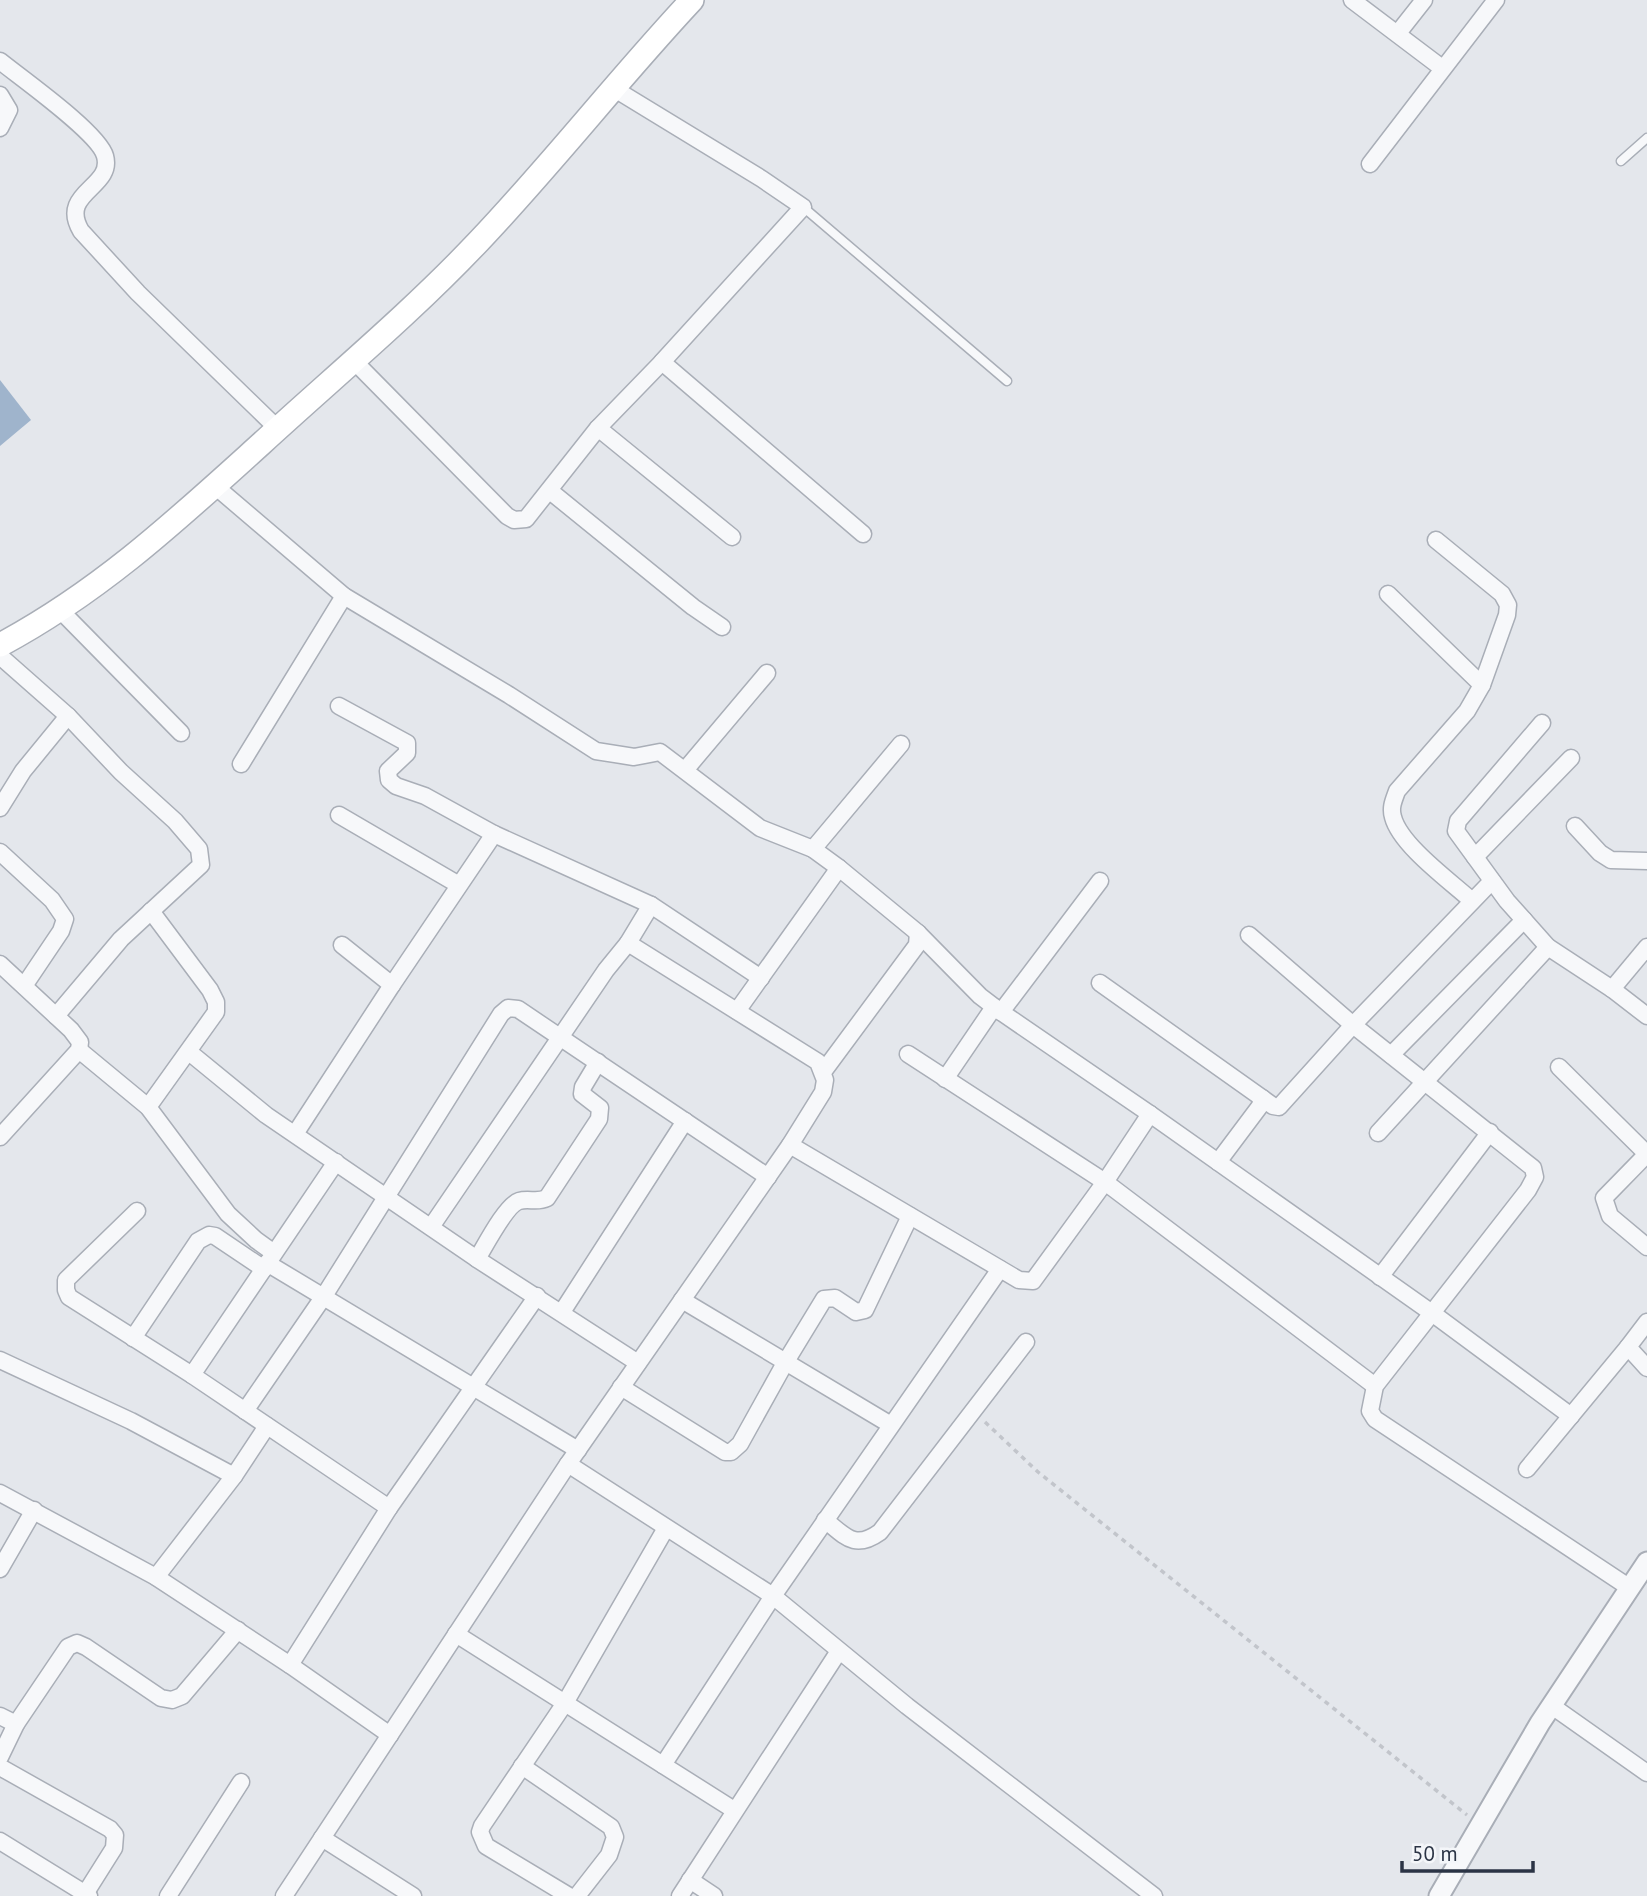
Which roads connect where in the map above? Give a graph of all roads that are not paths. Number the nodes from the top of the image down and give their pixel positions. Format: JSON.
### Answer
{"nodes":[{"id":1,"x":692,"y":0,"type":"edge"},
{"id":2,"x":1352,"y":0,"type":"edge"},
{"id":3,"x":1496,"y":0,"type":"edge"},
{"id":4,"x":1422,"y":1,"type":"edge"},
{"id":5,"x":1398,"y":33,"type":"junction"},
{"id":6,"x":0,"y":61,"type":"edge"},
{"id":7,"x":1442,"y":68,"type":"junction"},
{"id":8,"x":613,"y":88,"type":"junction"},
{"id":9,"x":0,"y":95,"type":"edge"},
{"id":10,"x":0,"y":128,"type":"edge"},
{"id":11,"x":1647,"y":138,"type":"edge"},
{"id":12,"x":1621,"y":162,"type":"dead end"},
{"id":13,"x":1370,"y":164,"type":"dead end"},
{"id":14,"x":803,"y":207,"type":"junction"},
{"id":15,"x":354,"y":361,"type":"junction"},
{"id":16,"x":662,"y":362,"type":"junction"},
{"id":17,"x":1007,"y":381,"type":"dead end"},
{"id":18,"x":598,"y":428,"type":"junction"},
{"id":19,"x":278,"y":429,"type":"junction"},
{"id":20,"x":215,"y":486,"type":"junction"},
{"id":21,"x":550,"y":491,"type":"junction"},
{"id":22,"x":863,"y":534,"type":"dead end"},
{"id":23,"x":732,"y":537,"type":"dead end"},
{"id":24,"x":1436,"y":540,"type":"dead end"},
{"id":25,"x":1388,"y":594,"type":"dead end"},
{"id":26,"x":344,"y":596,"type":"junction"},
{"id":27,"x":60,"y":610,"type":"junction"},
{"id":28,"x":722,"y":627,"type":"dead end"},
{"id":29,"x":0,"y":645,"type":"edge"},
{"id":30,"x":0,"y":656,"type":"edge"},
{"id":31,"x":766,"y":673,"type":"dead end"},
{"id":32,"x":1482,"y":685,"type":"junction"},
{"id":33,"x":339,"y":706,"type":"dead end"},
{"id":34,"x":68,"y":716,"type":"junction"},
{"id":35,"x":1542,"y":723,"type":"dead end"},
{"id":36,"x":181,"y":733,"type":"dead end"},
{"id":37,"x":901,"y":744,"type":"dead end"},
{"id":38,"x":1570,"y":758,"type":"dead end"},
{"id":39,"x":242,"y":764,"type":"dead end"},
{"id":40,"x":686,"y":769,"type":"junction"},
{"id":41,"x":0,"y":808,"type":"edge"},
{"id":42,"x":339,"y":815,"type":"dead end"},
{"id":43,"x":1575,"y":827,"type":"dead end"},
{"id":44,"x":494,"y":834,"type":"junction"},
{"id":45,"x":813,"y":849,"type":"junction"},
{"id":46,"x":0,"y":852,"type":"edge"},
{"id":47,"x":1475,"y":857,"type":"junction"},
{"id":48,"x":1647,"y":861,"type":"edge"},
{"id":49,"x":839,"y":868,"type":"junction"},
{"id":50,"x":1100,"y":881,"type":"dead end"},
{"id":51,"x":1492,"y":881,"type":"junction"},
{"id":52,"x":459,"y":885,"type":"junction"},
{"id":53,"x":1472,"y":901,"type":"junction"},
{"id":54,"x":651,"y":905,"type":"junction"},
{"id":55,"x":151,"y":911,"type":"junction"},
{"id":56,"x":1524,"y":920,"type":"junction"},
{"id":57,"x":918,"y":933,"type":"junction"},
{"id":58,"x":1249,"y":935,"type":"dead end"},
{"id":59,"x":628,"y":943,"type":"junction"},
{"id":60,"x":342,"y":945,"type":"dead end"},
{"id":61,"x":1548,"y":947,"type":"junction"},
{"id":62,"x":1647,"y":947,"type":"edge"},
{"id":63,"x":0,"y":964,"type":"edge"},
{"id":64,"x":761,"y":978,"type":"junction"},
{"id":65,"x":1100,"y":982,"type":"dead end"},
{"id":66,"x":392,"y":985,"type":"junction"},
{"id":67,"x":24,"y":986,"type":"junction"},
{"id":68,"x":1612,"y":989,"type":"junction"},
{"id":69,"x":998,"y":1010,"type":"junction"},
{"id":70,"x":737,"y":1011,"type":"junction"},
{"id":71,"x":56,"y":1016,"type":"junction"},
{"id":72,"x":1647,"y":1016,"type":"edge"},
{"id":73,"x":1353,"y":1025,"type":"junction"},
{"id":74,"x":561,"y":1038,"type":"junction"},
{"id":75,"x":79,"y":1050,"type":"junction"},
{"id":76,"x":189,"y":1052,"type":"junction"},
{"id":77,"x":908,"y":1054,"type":"dead end"},
{"id":78,"x":1391,"y":1055,"type":"junction"},
{"id":79,"x":598,"y":1062,"type":"junction"},
{"id":80,"x":1559,"y":1067,"type":"dead end"},
{"id":81,"x":823,"y":1072,"type":"junction"},
{"id":82,"x":945,"y":1079,"type":"junction"},
{"id":83,"x":1424,"y":1081,"type":"junction"},
{"id":84,"x":1262,"y":1098,"type":"junction"},
{"id":85,"x":148,"y":1107,"type":"junction"},
{"id":86,"x":0,"y":1112,"type":"edge"},
{"id":87,"x":1150,"y":1114,"type":"junction"},
{"id":88,"x":685,"y":1121,"type":"junction"},
{"id":89,"x":13,"y":1123,"type":"junction"},
{"id":90,"x":1490,"y":1132,"type":"junction"},
{"id":91,"x":1378,"y":1133,"type":"dead end"},
{"id":92,"x":295,"y":1135,"type":"junction"},
{"id":93,"x":0,"y":1137,"type":"edge"},
{"id":94,"x":790,"y":1145,"type":"junction"},
{"id":95,"x":1647,"y":1154,"type":"edge"},
{"id":96,"x":335,"y":1161,"type":"junction"},
{"id":97,"x":1217,"y":1162,"type":"junction"},
{"id":98,"x":768,"y":1177,"type":"junction"},
{"id":99,"x":1105,"y":1182,"type":"junction"},
{"id":100,"x":387,"y":1196,"type":"junction"},
{"id":101,"x":137,"y":1211,"type":"dead end"},
{"id":102,"x":910,"y":1216,"type":"junction"},
{"id":103,"x":431,"y":1227,"type":"junction"},
{"id":104,"x":1647,"y":1247,"type":"edge"},
{"id":105,"x":477,"y":1259,"type":"junction"},
{"id":106,"x":268,"y":1262,"type":"junction"},
{"id":107,"x":1000,"y":1269,"type":"junction"},
{"id":108,"x":1380,"y":1277,"type":"junction"},
{"id":109,"x":324,"y":1296,"type":"junction"},
{"id":110,"x":537,"y":1296,"type":"junction"},
{"id":111,"x":682,"y":1300,"type":"junction"},
{"id":112,"x":562,"y":1312,"type":"junction"},
{"id":113,"x":1432,"y":1313,"type":"junction"},
{"id":114,"x":1647,"y":1322,"type":"edge"},
{"id":115,"x":134,"y":1338,"type":"junction"},
{"id":116,"x":1026,"y":1342,"type":"dead end"},
{"id":117,"x":1628,"y":1347,"type":"junction"},
{"id":118,"x":0,"y":1360,"type":"edge"},
{"id":119,"x":638,"y":1363,"type":"junction"},
{"id":120,"x":785,"y":1363,"type":"junction"},
{"id":121,"x":1647,"y":1368,"type":"edge"},
{"id":122,"x":192,"y":1376,"type":"junction"},
{"id":123,"x":1375,"y":1385,"type":"junction"},
{"id":124,"x":472,"y":1386,"type":"junction"},
{"id":125,"x":621,"y":1387,"type":"junction"},
{"id":126,"x":245,"y":1411,"type":"junction"},
{"id":127,"x":1571,"y":1416,"type":"junction"},
{"id":128,"x":891,"y":1425,"type":"junction"},
{"id":129,"x":267,"y":1426,"type":"junction"},
{"id":130,"x":578,"y":1450,"type":"junction"},
{"id":131,"x":568,"y":1464,"type":"junction"},
{"id":132,"x":1527,"y":1469,"type":"dead end"},
{"id":133,"x":234,"y":1476,"type":"junction"},
{"id":134,"x":0,"y":1493,"type":"edge"},
{"id":135,"x":389,"y":1507,"type":"junction"},
{"id":136,"x":34,"y":1510,"type":"junction"},
{"id":137,"x":825,"y":1520,"type":"junction"},
{"id":138,"x":666,"y":1528,"type":"junction"},
{"id":139,"x":1647,"y":1562,"type":"edge"},
{"id":140,"x":0,"y":1569,"type":"edge"},
{"id":141,"x":156,"y":1577,"type":"junction"},
{"id":142,"x":1630,"y":1588,"type":"junction"},
{"id":143,"x":772,"y":1596,"type":"junction"},
{"id":144,"x":238,"y":1630,"type":"junction"},
{"id":145,"x":456,"y":1634,"type":"junction"},
{"id":146,"x":839,"y":1651,"type":"junction"},
{"id":147,"x":290,"y":1665,"type":"junction"},
{"id":148,"x":565,"y":1703,"type":"junction"},
{"id":149,"x":1552,"y":1706,"type":"junction"},
{"id":150,"x":0,"y":1716,"type":"edge"},
{"id":151,"x":16,"y":1724,"type":"junction"},
{"id":152,"x":390,"y":1735,"type":"junction"},
{"id":153,"x":0,"y":1757,"type":"edge"},
{"id":154,"x":663,"y":1765,"type":"junction"},
{"id":155,"x":522,"y":1766,"type":"junction"},
{"id":156,"x":0,"y":1767,"type":"edge"},
{"id":157,"x":1647,"y":1773,"type":"edge"},
{"id":158,"x":241,"y":1782,"type":"dead end"},
{"id":159,"x":734,"y":1810,"type":"junction"},
{"id":160,"x":322,"y":1838,"type":"junction"},
{"id":161,"x":0,"y":1842,"type":"edge"},
{"id":162,"x":690,"y":1881,"type":"junction"},
{"id":163,"x":87,"y":1895,"type":"edge"},
{"id":164,"x":168,"y":1896,"type":"edge"},
{"id":165,"x":284,"y":1896,"type":"edge"},
{"id":166,"x":413,"y":1896,"type":"edge"},
{"id":167,"x":569,"y":1896,"type":"edge"},
{"id":168,"x":577,"y":1896,"type":"edge"},
{"id":169,"x":680,"y":1896,"type":"edge"},
{"id":170,"x":714,"y":1896,"type":"edge"},
{"id":171,"x":1154,"y":1896,"type":"edge"},
{"id":172,"x":1439,"y":1896,"type":"edge"}],
"edges":[{"from":1,"to":8,"type":"main road"},
{"from":2,"to":5,"type":"street"},
{"from":3,"to":7,"type":"street"},
{"from":4,"to":5,"type":"street"},
{"from":5,"to":7,"type":"street"},
{"from":6,"to":19,"type":"street"},
{"from":7,"to":13,"type":"street"},
{"from":8,"to":14,"type":"street"},
{"from":8,"to":15,"type":"main road"},
{"from":9,"to":10,"type":"street"},
{"from":11,"to":12,"type":"lane"},
{"from":14,"to":16,"type":"street"},
{"from":14,"to":17,"type":"lane"},
{"from":15,"to":19,"type":"main road"},
{"from":15,"to":21,"type":"street"},
{"from":16,"to":18,"type":"street"},
{"from":16,"to":22,"type":"street"},
{"from":18,"to":21,"type":"street"},
{"from":18,"to":23,"type":"street"},
{"from":19,"to":20,"type":"main road"},
{"from":20,"to":26,"type":"street"},
{"from":20,"to":27,"type":"main road"},
{"from":21,"to":28,"type":"street"},
{"from":24,"to":32,"type":"street"},
{"from":25,"to":32,"type":"street"},
{"from":26,"to":39,"type":"street"},
{"from":26,"to":40,"type":"street"},
{"from":27,"to":29,"type":"main road"},
{"from":27,"to":36,"type":"street"},
{"from":30,"to":34,"type":"street"},
{"from":31,"to":40,"type":"street"},
{"from":32,"to":53,"type":"street"},
{"from":33,"to":44,"type":"street"},
{"from":34,"to":41,"type":"street"},
{"from":34,"to":55,"type":"street"},
{"from":35,"to":47,"type":"street"},
{"from":37,"to":45,"type":"street"},
{"from":38,"to":47,"type":"street"},
{"from":40,"to":45,"type":"street"},
{"from":42,"to":52,"type":"street"},
{"from":43,"to":48,"type":"street"},
{"from":44,"to":52,"type":"street"},
{"from":44,"to":54,"type":"street"},
{"from":45,"to":49,"type":"street"},
{"from":46,"to":67,"type":"street"},
{"from":47,"to":51,"type":"street"},
{"from":49,"to":57,"type":"street"},
{"from":49,"to":64,"type":"street"},
{"from":50,"to":69,"type":"street"},
{"from":51,"to":53,"type":"street"},
{"from":51,"to":56,"type":"street"},
{"from":52,"to":66,"type":"street"},
{"from":53,"to":73,"type":"street"},
{"from":54,"to":59,"type":"street"},
{"from":54,"to":64,"type":"street"},
{"from":55,"to":71,"type":"street"},
{"from":55,"to":76,"type":"street"},
{"from":56,"to":61,"type":"street"},
{"from":56,"to":78,"type":"street"},
{"from":57,"to":69,"type":"street"},
{"from":57,"to":81,"type":"street"},
{"from":58,"to":73,"type":"street"},
{"from":59,"to":70,"type":"street"},
{"from":59,"to":74,"type":"street"},
{"from":60,"to":66,"type":"street"},
{"from":61,"to":68,"type":"street"},
{"from":61,"to":83,"type":"street"},
{"from":62,"to":68,"type":"street"},
{"from":63,"to":67,"type":"street"},
{"from":64,"to":70,"type":"street"},
{"from":65,"to":84,"type":"street"},
{"from":66,"to":92,"type":"street"},
{"from":67,"to":71,"type":"street"},
{"from":68,"to":72,"type":"street"},
{"from":69,"to":82,"type":"street"},
{"from":69,"to":87,"type":"street"},
{"from":70,"to":81,"type":"street"},
{"from":71,"to":75,"type":"street"},
{"from":73,"to":78,"type":"street"},
{"from":73,"to":84,"type":"street"},
{"from":74,"to":79,"type":"street"},
{"from":74,"to":100,"type":"street"},
{"from":74,"to":103,"type":"street"},
{"from":75,"to":85,"type":"street"},
{"from":75,"to":89,"type":"street"},
{"from":76,"to":85,"type":"street"},
{"from":76,"to":92,"type":"street"},
{"from":77,"to":82,"type":"street"},
{"from":78,"to":83,"type":"street"},
{"from":79,"to":88,"type":"street"},
{"from":79,"to":105,"type":"street"},
{"from":80,"to":95,"type":"street"},
{"from":81,"to":94,"type":"street"},
{"from":82,"to":99,"type":"street"},
{"from":83,"to":90,"type":"street"},
{"from":83,"to":91,"type":"street"},
{"from":84,"to":97,"type":"street"},
{"from":85,"to":106,"type":"street"},
{"from":86,"to":89,"type":"street"},
{"from":87,"to":97,"type":"street"},
{"from":87,"to":99,"type":"street"},
{"from":88,"to":98,"type":"street"},
{"from":88,"to":112,"type":"street"},
{"from":89,"to":93,"type":"street"},
{"from":90,"to":108,"type":"street"},
{"from":90,"to":113,"type":"street"},
{"from":92,"to":96,"type":"street"},
{"from":94,"to":98,"type":"street"},
{"from":94,"to":102,"type":"street"},
{"from":95,"to":104,"type":"street"},
{"from":96,"to":100,"type":"street"},
{"from":96,"to":106,"type":"street"},
{"from":97,"to":108,"type":"street"},
{"from":98,"to":111,"type":"street"},
{"from":99,"to":107,"type":"street"},
{"from":99,"to":123,"type":"street"},
{"from":100,"to":103,"type":"street"},
{"from":100,"to":109,"type":"street"},
{"from":101,"to":115,"type":"street"},
{"from":102,"to":107,"type":"street"},
{"from":102,"to":120,"type":"street"},
{"from":103,"to":105,"type":"street"},
{"from":105,"to":110,"type":"street"},
{"from":106,"to":109,"type":"street"},
{"from":106,"to":115,"type":"street"},
{"from":106,"to":122,"type":"street"},
{"from":107,"to":128,"type":"street"},
{"from":108,"to":113,"type":"street"},
{"from":109,"to":124,"type":"street"},
{"from":109,"to":126,"type":"street"},
{"from":110,"to":112,"type":"street"},
{"from":110,"to":124,"type":"street"},
{"from":111,"to":119,"type":"street"},
{"from":111,"to":120,"type":"street"},
{"from":112,"to":119,"type":"street"},
{"from":113,"to":123,"type":"street"},
{"from":113,"to":127,"type":"street"},
{"from":114,"to":117,"type":"street"},
{"from":115,"to":122,"type":"street"},
{"from":116,"to":137,"type":"street"},
{"from":117,"to":121,"type":"street"},
{"from":117,"to":127,"type":"street"},
{"from":118,"to":133,"type":"street"},
{"from":119,"to":125,"type":"street"},
{"from":120,"to":125,"type":"street"},
{"from":120,"to":128,"type":"street"},
{"from":122,"to":126,"type":"street"},
{"from":123,"to":142,"type":"street"},
{"from":124,"to":130,"type":"street"},
{"from":124,"to":135,"type":"street"},
{"from":125,"to":130,"type":"street"},
{"from":126,"to":129,"type":"street"},
{"from":127,"to":132,"type":"street"},
{"from":128,"to":137,"type":"street"},
{"from":129,"to":133,"type":"street"},
{"from":129,"to":135,"type":"street"},
{"from":130,"to":131,"type":"street"},
{"from":131,"to":138,"type":"street"},
{"from":131,"to":145,"type":"street"},
{"from":133,"to":141,"type":"street"},
{"from":134,"to":136,"type":"street"},
{"from":135,"to":147,"type":"street"},
{"from":136,"to":140,"type":"street"},
{"from":136,"to":141,"type":"street"},
{"from":137,"to":143,"type":"street"},
{"from":138,"to":143,"type":"street"},
{"from":138,"to":148,"type":"street"},
{"from":139,"to":142,"type":"street"},
{"from":141,"to":144,"type":"street"},
{"from":142,"to":149,"type":"street"},
{"from":143,"to":146,"type":"street"},
{"from":143,"to":154,"type":"street"},
{"from":144,"to":147,"type":"street"},
{"from":144,"to":151,"type":"street"},
{"from":145,"to":148,"type":"street"},
{"from":145,"to":152,"type":"street"},
{"from":146,"to":159,"type":"street"},
{"from":146,"to":171,"type":"street"},
{"from":147,"to":152,"type":"street"},
{"from":148,"to":154,"type":"street"},
{"from":148,"to":155,"type":"street"},
{"from":149,"to":157,"type":"street"},
{"from":149,"to":172,"type":"street"},
{"from":150,"to":151,"type":"street"},
{"from":151,"to":153,"type":"street"},
{"from":152,"to":160,"type":"street"},
{"from":154,"to":159,"type":"street"},
{"from":155,"to":167,"type":"street"},
{"from":155,"to":168,"type":"street"},
{"from":156,"to":163,"type":"street"},
{"from":158,"to":164,"type":"street"},
{"from":159,"to":162,"type":"street"},
{"from":160,"to":165,"type":"street"},
{"from":160,"to":166,"type":"street"},
{"from":161,"to":163,"type":"street"},
{"from":162,"to":169,"type":"street"},
{"from":162,"to":170,"type":"street"}]}
